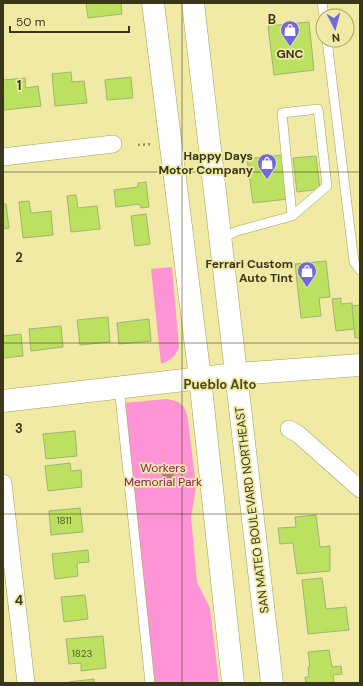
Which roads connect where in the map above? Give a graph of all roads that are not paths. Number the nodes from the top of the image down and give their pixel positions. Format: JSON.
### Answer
{"nodes":[{"id":1,"x":153,"y":3,"type":"edge"},
{"id":2,"x":193,"y":3,"type":"edge"},
{"id":3,"x":328,"y":48,"type":"edge"},
{"id":4,"x":113,"y":144,"type":"dead end"},
{"id":5,"x":3,"y":158,"type":"edge"},
{"id":6,"x":292,"y":216,"type":"junction"},
{"id":7,"x":220,"y":239,"type":"junction"},
{"id":8,"x":360,"y":270,"type":"edge"},
{"id":9,"x":360,"y":365,"type":"edge"},
{"id":10,"x":236,"y":374,"type":"junction"},
{"id":11,"x":200,"y":378,"type":"junction"},
{"id":12,"x":119,"y":387,"type":"junction"},
{"id":13,"x":3,"y":400,"type":"edge"},
{"id":14,"x":289,"y":430,"type":"dead end"},
{"id":15,"x":3,"y":483,"type":"edge"},
{"id":16,"x":360,"y":489,"type":"edge"},
{"id":17,"x":26,"y":683,"type":"edge"},
{"id":18,"x":150,"y":683,"type":"edge"},
{"id":19,"x":233,"y":683,"type":"edge"},
{"id":20,"x":272,"y":683,"type":"edge"}],
"edges":[{"from":1,"to":11,"type":"main road"},
{"from":2,"to":7,"type":"main road","name":"SAN MATEO BOULEVARD NORTHEAST"},
{"from":3,"to":8,"type":"lane"},
{"from":4,"to":5,"type":"street"},
{"from":6,"to":6,"type":"lane"},
{"from":6,"to":7,"type":"lane"},
{"from":7,"to":10,"type":"main road","name":"SAN MATEO BOULEVARD NORTHEAST"},
{"from":9,"to":10,"type":"main road"},
{"from":10,"to":11,"type":"main road"},
{"from":10,"to":20,"type":"main road","name":"SAN MATEO BOULEVARD NORTHEAST"},
{"from":11,"to":12,"type":"main road"},
{"from":11,"to":19,"type":"main road"},
{"from":12,"to":13,"type":"main road"},
{"from":12,"to":18,"type":"lane"},
{"from":14,"to":16,"type":"street"},
{"from":15,"to":17,"type":"street"}]}
